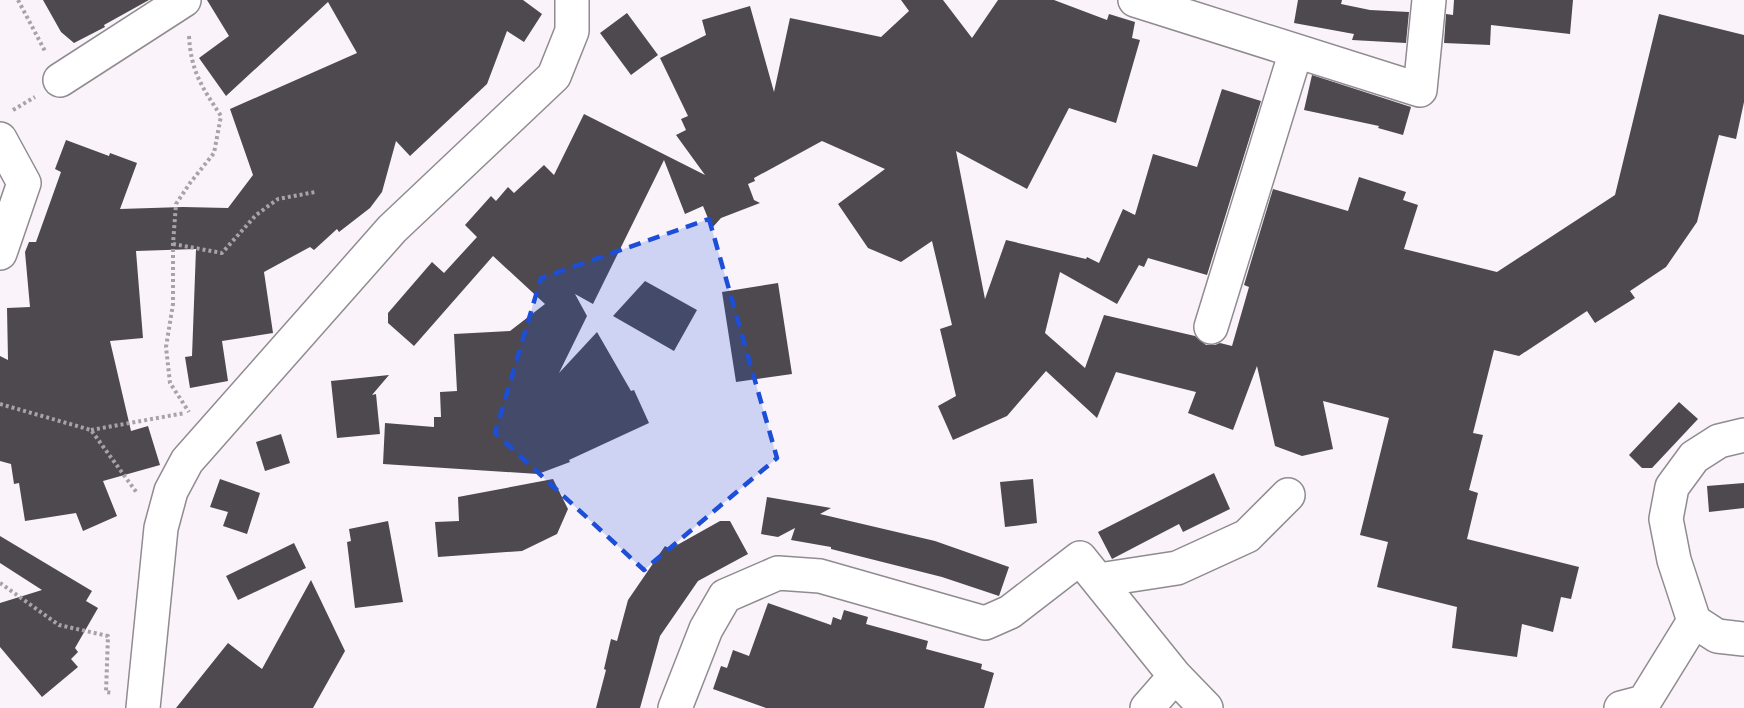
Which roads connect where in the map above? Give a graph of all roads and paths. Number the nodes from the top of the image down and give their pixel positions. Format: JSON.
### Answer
{"nodes":[{"id":1,"x":18,"y":0,"type":"edge"},
{"id":2,"x":572,"y":0,"type":"edge"},
{"id":3,"x":1135,"y":0,"type":"edge"},
{"id":4,"x":1429,"y":0,"type":"edge"},
{"id":5,"x":186,"y":16,"type":"edge"},
{"id":6,"x":1296,"y":51,"type":"junction"},
{"id":7,"x":60,"y":80,"type":"junction"},
{"id":8,"x":5,"y":126,"type":"edge"},
{"id":9,"x":315,"y":192,"type":"dead end"},
{"id":10,"x":173,"y":244,"type":"junction"},
{"id":11,"x":0,"y":253,"type":"edge"},
{"id":12,"x":1211,"y":327,"type":"dead end"},
{"id":13,"x":0,"y":404,"type":"edge"},
{"id":14,"x":190,"y":412,"type":"junction"},
{"id":15,"x":195,"y":417,"type":"dead end"},
{"id":16,"x":91,"y":429,"type":"junction"},
{"id":17,"x":1744,"y":435,"type":"edge"},
{"id":18,"x":1288,"y":495,"type":"dead end"},
{"id":19,"x":161,"y":528,"type":"junction"},
{"id":20,"x":1099,"y":580,"type":"junction"},
{"id":21,"x":0,"y":583,"type":"edge"},
{"id":22,"x":1694,"y":621,"type":"junction"},
{"id":23,"x":1744,"y":639,"type":"edge"},
{"id":24,"x":1175,"y":676,"type":"junction"},
{"id":25,"x":113,"y":693,"type":"dead end"},
{"id":26,"x":143,"y":708,"type":"edge"},
{"id":27,"x":675,"y":708,"type":"edge"},
{"id":28,"x":1148,"y":708,"type":"edge"},
{"id":29,"x":1206,"y":708,"type":"edge"},
{"id":30,"x":1621,"y":708,"type":"edge"}],
"edges":[{"from":1,"to":7,"type":"path"},
{"from":2,"to":19,"type":"street"},
{"from":3,"to":6,"type":"street"},
{"from":4,"to":6,"type":"street"},
{"from":5,"to":7,"type":"street"},
{"from":5,"to":10,"type":"path"},
{"from":6,"to":12,"type":"street"},
{"from":7,"to":8,"type":"path"},
{"from":8,"to":11,"type":"street"},
{"from":9,"to":10,"type":"path"},
{"from":10,"to":14,"type":"path"},
{"from":13,"to":16,"type":"path"},
{"from":14,"to":15,"type":"path"},
{"from":14,"to":16,"type":"path"},
{"from":16,"to":19,"type":"path"},
{"from":17,"to":22,"type":"street"},
{"from":18,"to":20,"type":"street"},
{"from":19,"to":26,"type":"street"},
{"from":20,"to":24,"type":"street"},
{"from":20,"to":27,"type":"street"},
{"from":21,"to":25,"type":"path"},
{"from":22,"to":23,"type":"street"},
{"from":22,"to":30,"type":"street"},
{"from":24,"to":28,"type":"street"},
{"from":24,"to":29,"type":"street"}]}
